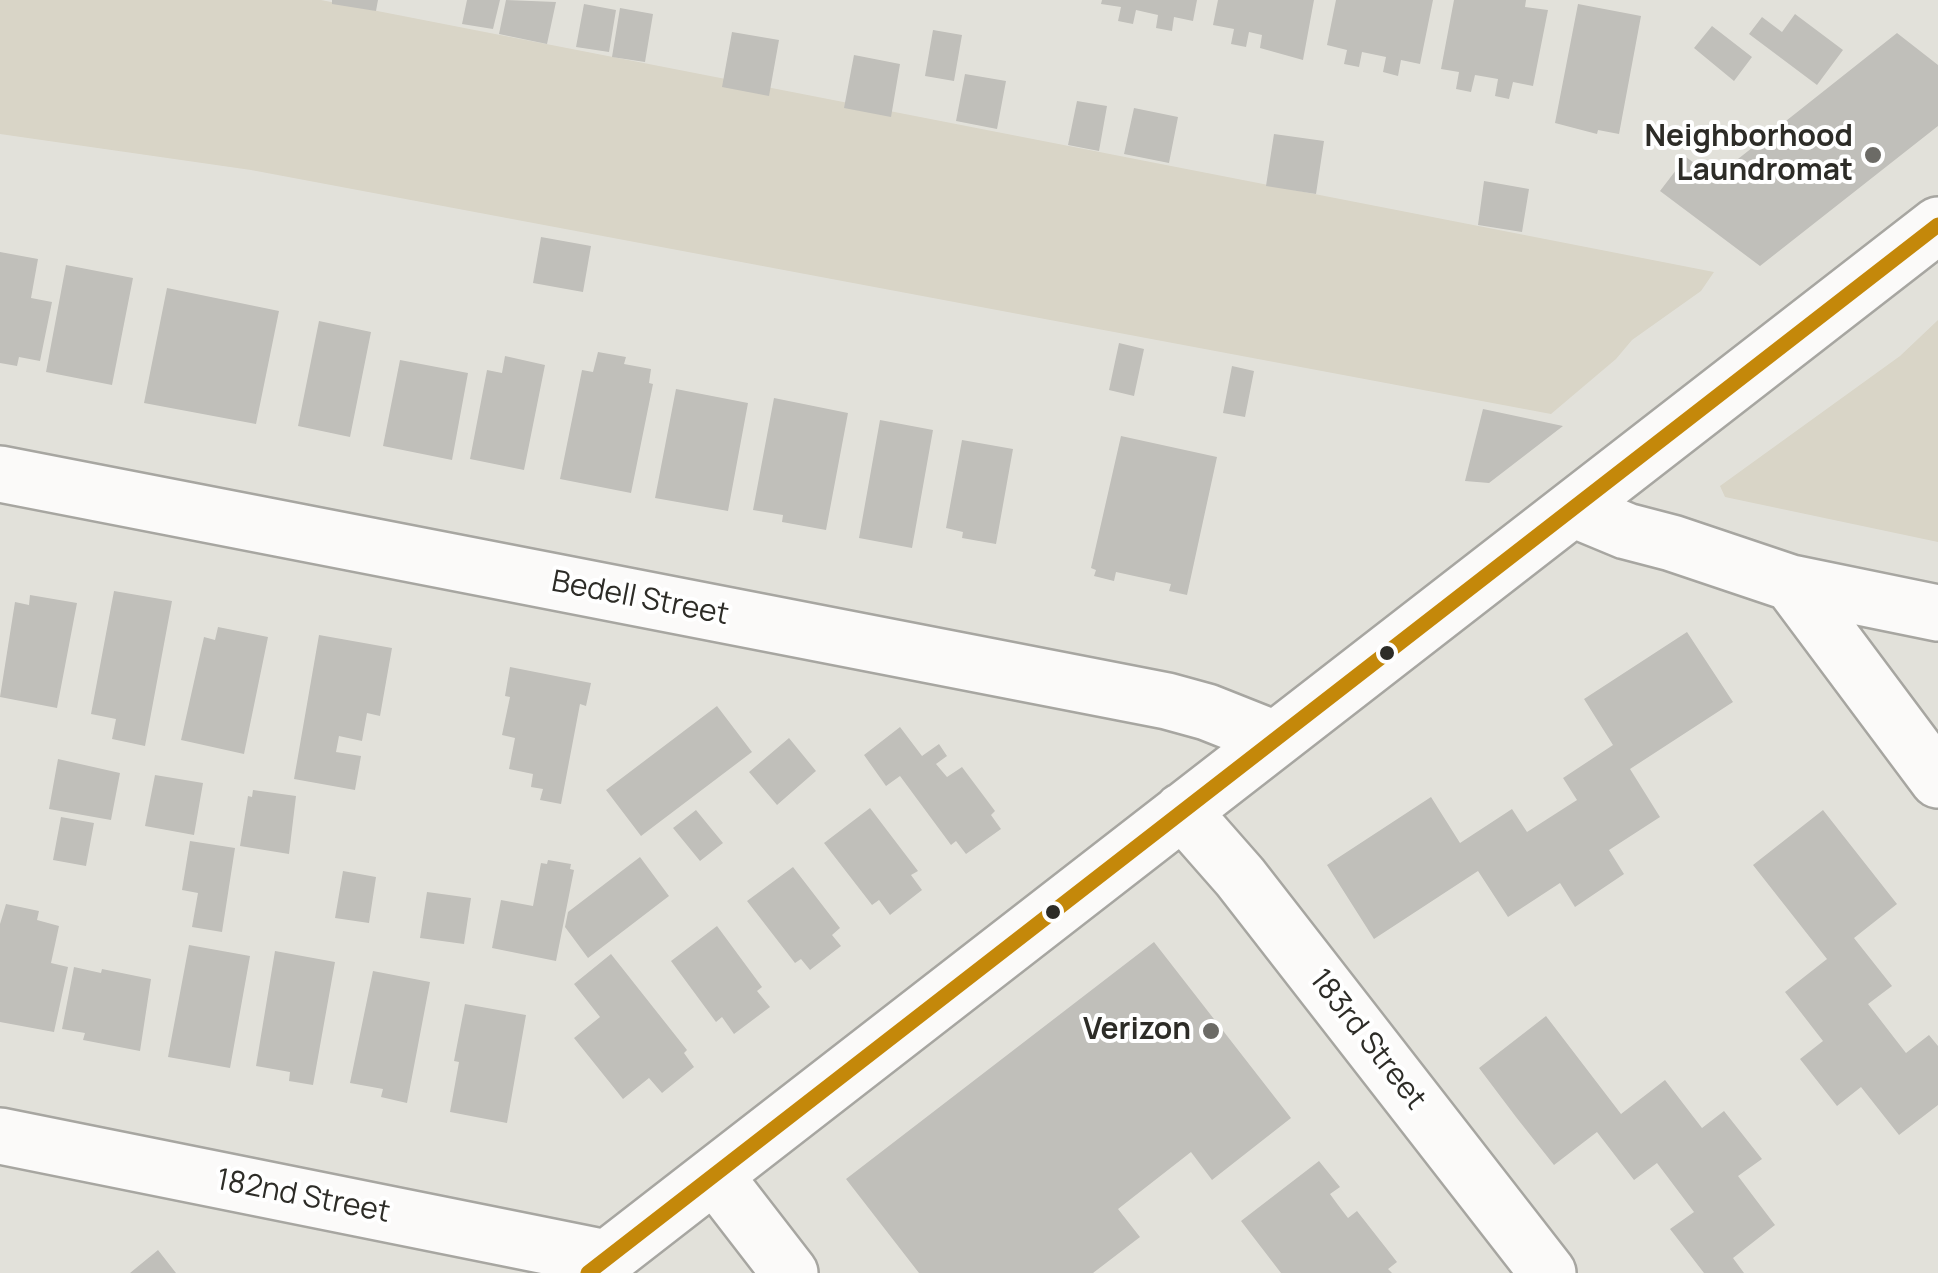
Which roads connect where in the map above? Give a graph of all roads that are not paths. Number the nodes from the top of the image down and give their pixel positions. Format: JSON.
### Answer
{"nodes":[{"id":1,"x":1938,"y":225,"type":"edge"},
{"id":2,"x":0,"y":474,"type":"edge"},
{"id":3,"x":1573,"y":509,"type":"junction"},
{"id":4,"x":1791,"y":583,"type":"junction"},
{"id":5,"x":1938,"y":613,"type":"edge"},
{"id":6,"x":1274,"y":740,"type":"junction"},
{"id":7,"x":1938,"y":780,"type":"edge"},
{"id":8,"x":1182,"y":811,"type":"junction"},
{"id":9,"x":0,"y":1136,"type":"edge"},
{"id":10,"x":715,"y":1176,"type":"junction"},
{"id":11,"x":597,"y":1266,"type":"edge"},
{"id":12,"x":790,"y":1273,"type":"edge"},
{"id":13,"x":1548,"y":1273,"type":"edge"}],
"edges":[{"from":1,"to":3,"type":"street"},
{"from":2,"to":6,"type":"street","name":"Bedell Street"},
{"from":3,"to":4,"type":"street"},
{"from":3,"to":6,"type":"street"},
{"from":4,"to":5,"type":"street"},
{"from":4,"to":7,"type":"street"},
{"from":6,"to":8,"type":"street"},
{"from":8,"to":10,"type":"street"},
{"from":8,"to":13,"type":"street","name":"183rd Street"},
{"from":9,"to":11,"type":"street","name":"182nd Street"},
{"from":10,"to":11,"type":"street"},
{"from":10,"to":12,"type":"street"}]}
